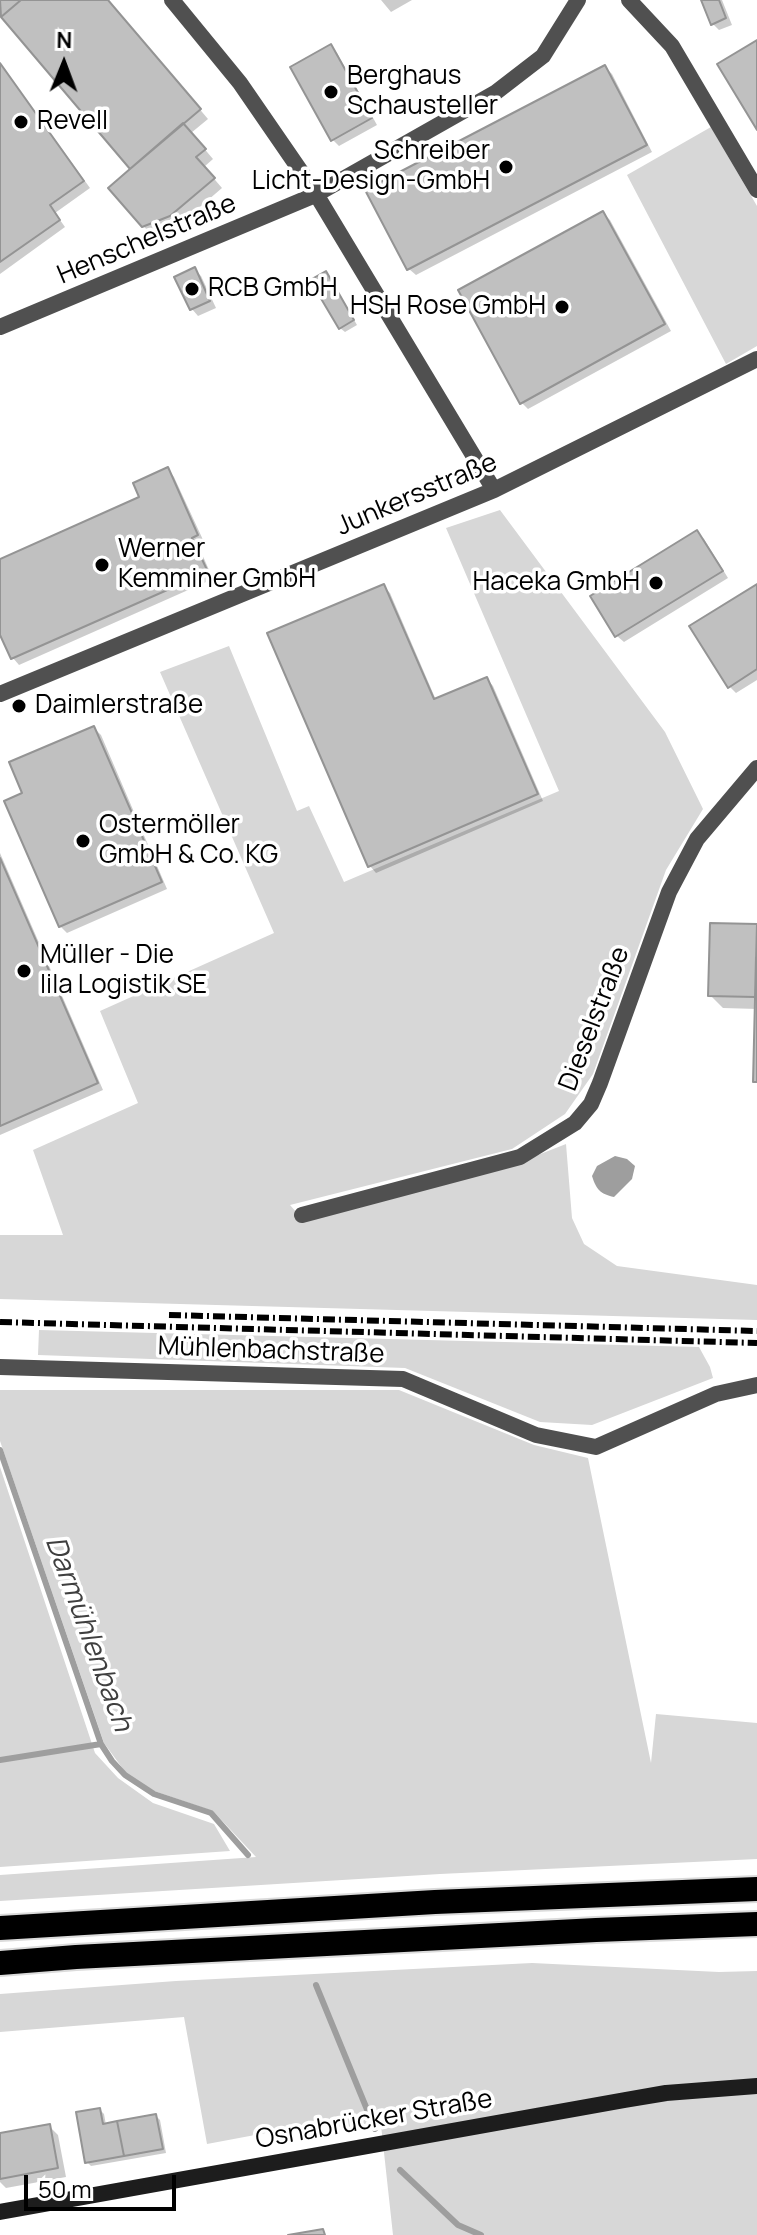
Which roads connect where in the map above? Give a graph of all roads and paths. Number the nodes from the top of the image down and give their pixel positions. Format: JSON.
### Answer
{"nodes":[{"id":1,"x":172,"y":0,"type":"edge"},
{"id":2,"x":578,"y":0,"type":"edge"},
{"id":3,"x":629,"y":0,"type":"edge"},
{"id":4,"x":757,"y":190,"type":"edge"},
{"id":5,"x":315,"y":195,"type":"junction"},
{"id":6,"x":0,"y":327,"type":"edge"},
{"id":7,"x":757,"y":359,"type":"edge"},
{"id":8,"x":494,"y":490,"type":"junction"},
{"id":9,"x":0,"y":694,"type":"edge"},
{"id":10,"x":757,"y":768,"type":"edge"},
{"id":11,"x":302,"y":1215,"type":"dead end"},
{"id":12,"x":0,"y":1367,"type":"edge"},
{"id":13,"x":757,"y":1385,"type":"edge"},
{"id":14,"x":757,"y":1889,"type":"edge"},
{"id":15,"x":757,"y":1924,"type":"edge"},
{"id":16,"x":0,"y":1928,"type":"edge"},
{"id":17,"x":0,"y":1963,"type":"edge"},
{"id":18,"x":757,"y":2086,"type":"edge"},
{"id":19,"x":0,"y":2212,"type":"edge"}],
"edges":[{"from":1,"to":5,"type":"street"},
{"from":2,"to":5,"type":"street","name":"Henschelstraße"},
{"from":3,"to":4,"type":"street"},
{"from":5,"to":6,"type":"street","name":"Henschelstraße"},
{"from":5,"to":8,"type":"street"},
{"from":7,"to":8,"type":"street","name":"Junkersstraße"},
{"from":8,"to":9,"type":"street","name":"Junkersstraße"},
{"from":10,"to":11,"type":"street","name":"Dieselstraße"},
{"from":12,"to":13,"type":"street","name":"Mühlenbachstraße"},
{"from":14,"to":16,"type":"highway"},
{"from":15,"to":17,"type":"highway"},
{"from":18,"to":19,"type":"main road","name":"Osnabrücker Straße"}]}
